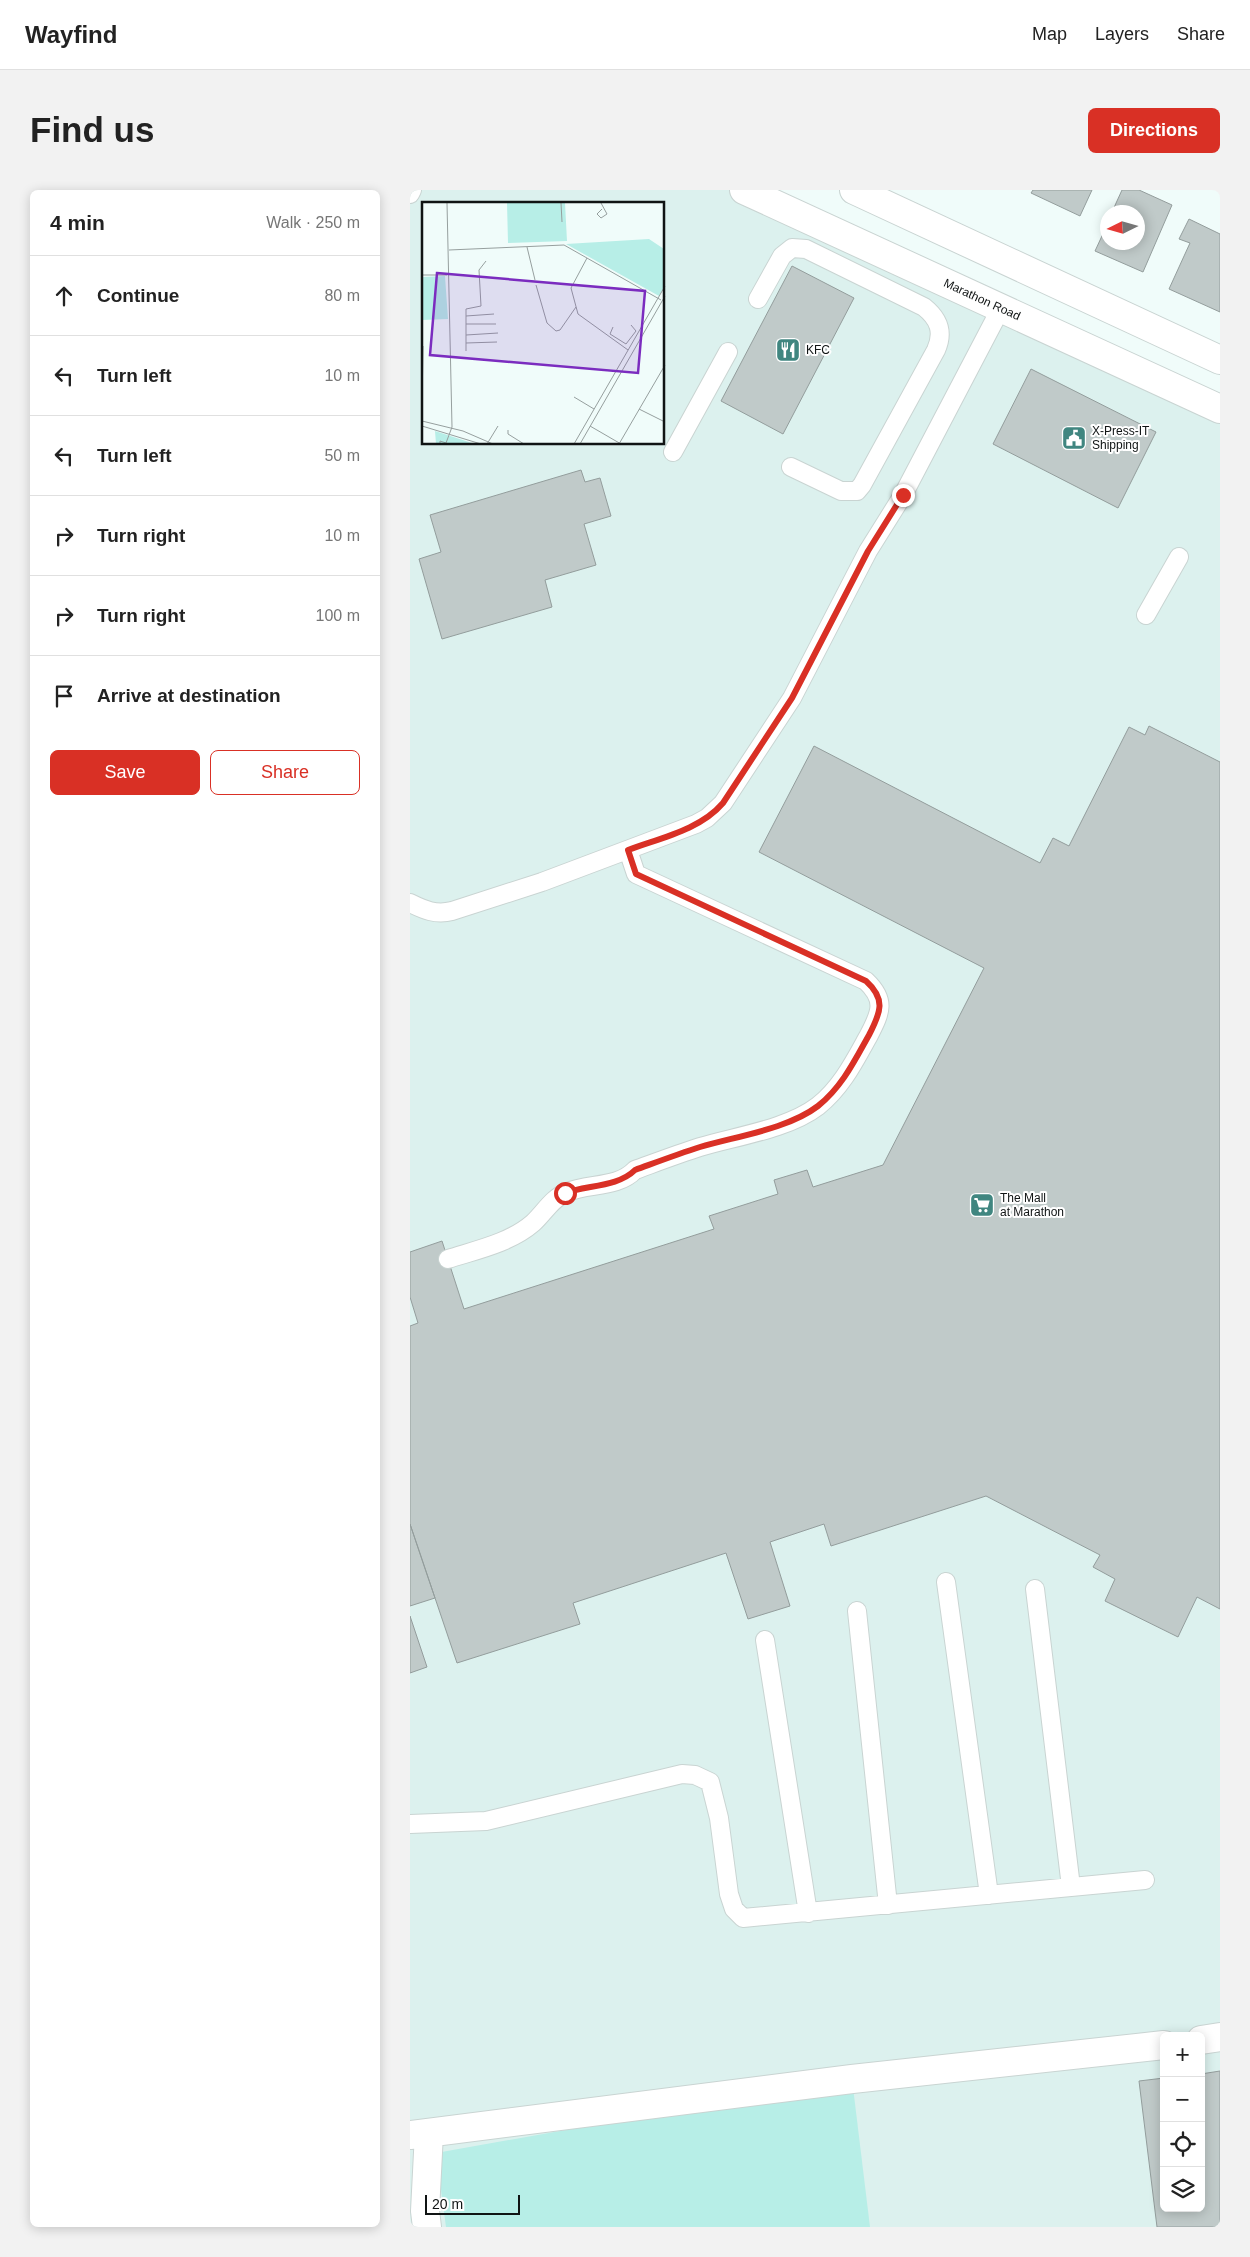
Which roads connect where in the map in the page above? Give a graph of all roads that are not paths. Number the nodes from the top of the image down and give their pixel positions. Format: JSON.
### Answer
{"nodes":[{"id":1,"x":412,"y":190,"type":"edge"},
{"id":2,"x":744,"y":190,"type":"edge"},
{"id":3,"x":854,"y":190,"type":"edge"},
{"id":4,"x":410,"y":194,"type":"edge"},
{"id":5,"x":758,"y":299,"type":"dead end"},
{"id":6,"x":1001,"y":308,"type":"junction"},
{"id":7,"x":728,"y":352,"type":"dead end"},
{"id":8,"x":1220,"y":360,"type":"edge"},
{"id":9,"x":1220,"y":408,"type":"edge"},
{"id":10,"x":672,"y":452,"type":"dead end"},
{"id":11,"x":791,"y":467,"type":"dead end"},
{"id":12,"x":1179,"y":557,"type":"dead end"},
{"id":13,"x":1146,"y":615,"type":"dead end"},
{"id":14,"x":628,"y":850,"type":"junction"},
{"id":15,"x":410,"y":903,"type":"edge"},
{"id":16,"x":448,"y":1259,"type":"dead end"},
{"id":17,"x":946,"y":1582,"type":"dead end"},
{"id":18,"x":1035,"y":1589,"type":"dead end"},
{"id":19,"x":857,"y":1611,"type":"dead end"},
{"id":20,"x":766,"y":1640,"type":"dead end"},
{"id":21,"x":410,"y":1824,"type":"edge"},
{"id":22,"x":1144,"y":1880,"type":"dead end"},
{"id":23,"x":1071,"y":1887,"type":"junction"},
{"id":24,"x":990,"y":1895,"type":"junction"},
{"id":25,"x":888,"y":1905,"type":"junction"},
{"id":26,"x":808,"y":1913,"type":"junction"},
{"id":27,"x":1220,"y":2037,"type":"edge"},
{"id":28,"x":1205,"y":2039,"type":"edge"},
{"id":29,"x":1160,"y":2045,"type":"edge"},
{"id":30,"x":420,"y":2134,"type":"edge"},
{"id":31,"x":420,"y":2209,"type":"edge"}],
"edges":[{"from":1,"to":4,"type":"lane"},
{"from":2,"to":6,"type":"main road","name":"Marathon Road"},
{"from":3,"to":8,"type":"main road"},
{"from":5,"to":11,"type":"lane"},
{"from":6,"to":9,"type":"main road","name":"Marathon Road"},
{"from":6,"to":14,"type":"lane"},
{"from":7,"to":10,"type":"lane"},
{"from":12,"to":13,"type":"lane"},
{"from":14,"to":15,"type":"lane"},
{"from":14,"to":16,"type":"lane"},
{"from":17,"to":24,"type":"lane"},
{"from":18,"to":23,"type":"lane"},
{"from":19,"to":25,"type":"lane"},
{"from":20,"to":26,"type":"lane"},
{"from":21,"to":26,"type":"lane"},
{"from":22,"to":23,"type":"lane"},
{"from":23,"to":24,"type":"lane"},
{"from":24,"to":25,"type":"lane"},
{"from":25,"to":26,"type":"lane"},
{"from":27,"to":28,"type":"main road"},
{"from":29,"to":30,"type":"main road"},
{"from":30,"to":31,"type":"main road"}]}
